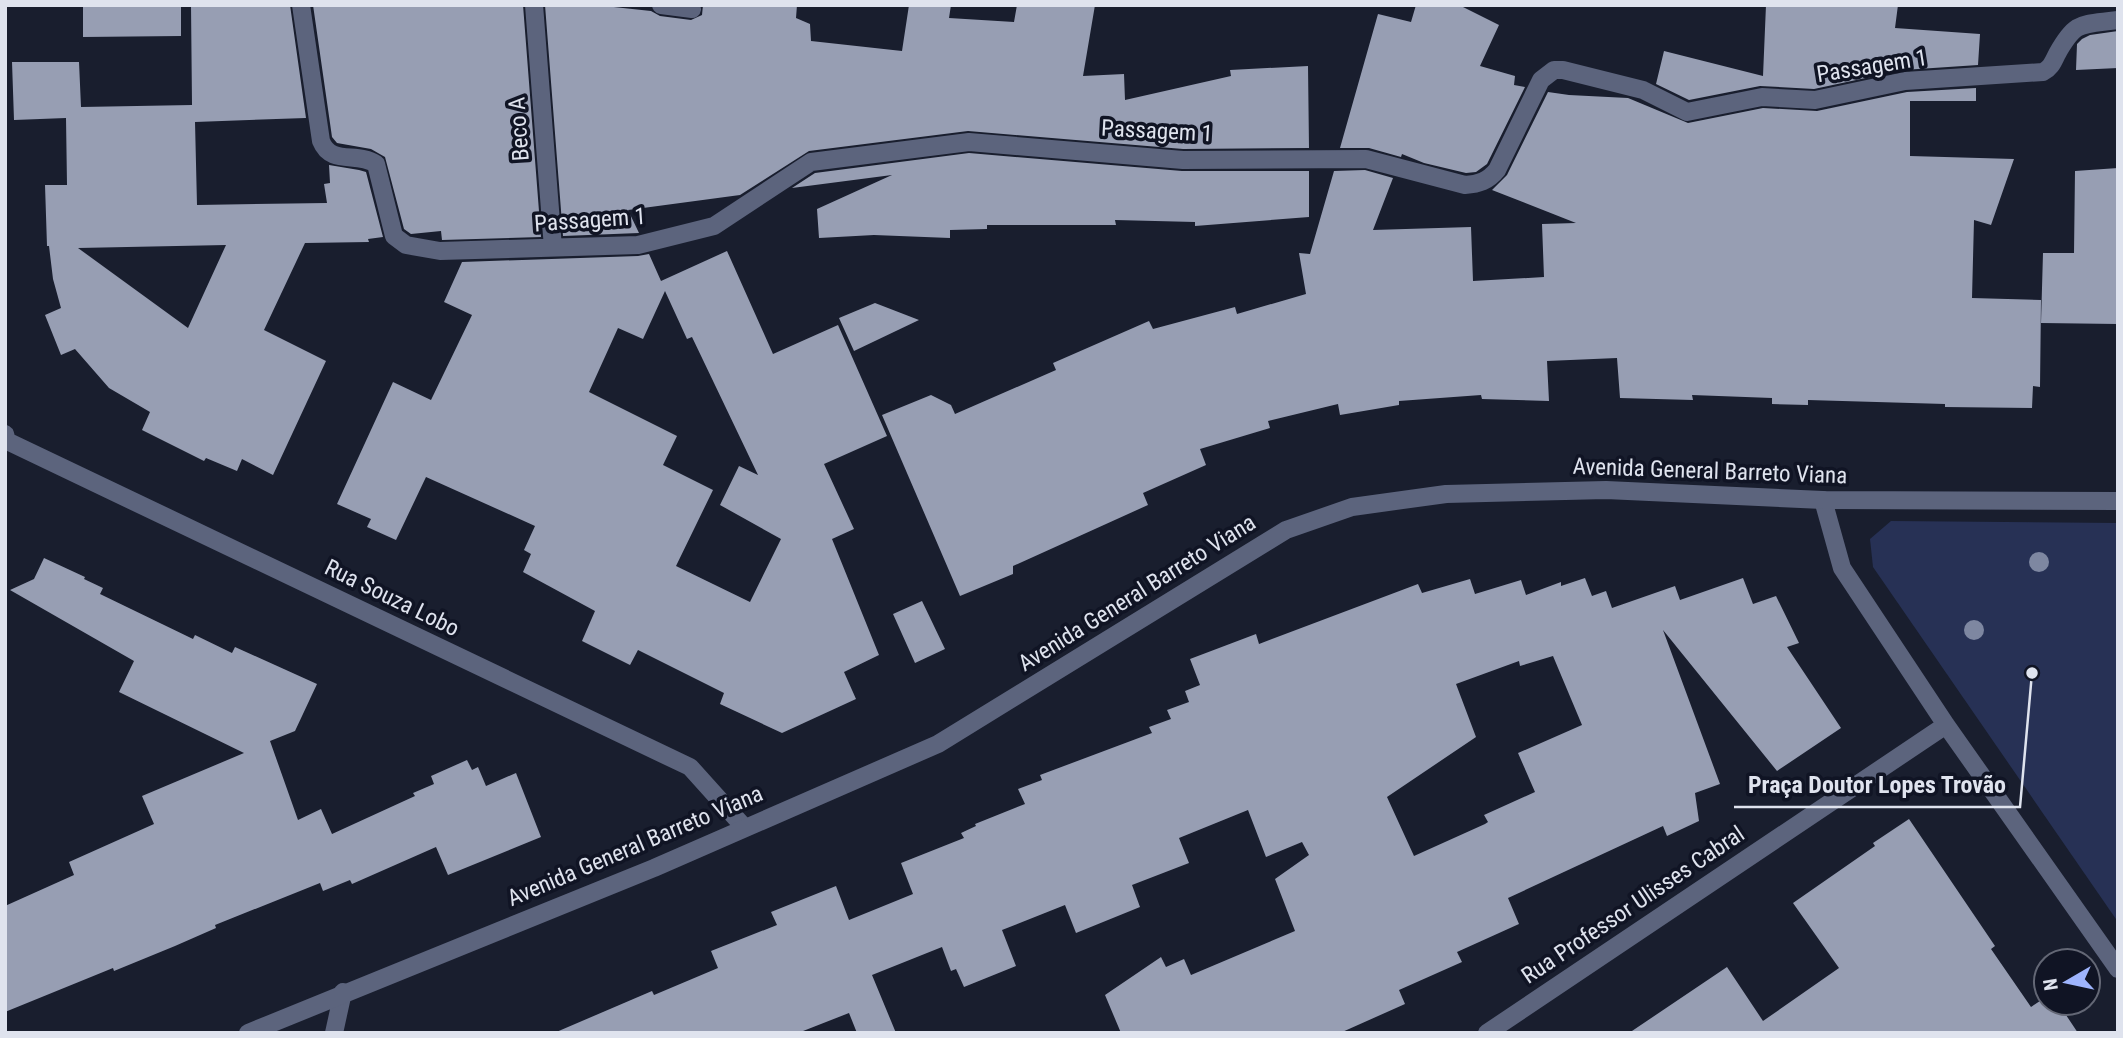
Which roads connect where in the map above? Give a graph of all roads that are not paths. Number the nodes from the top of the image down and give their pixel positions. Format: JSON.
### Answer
{"nodes":[{"id":1,"x":301,"y":5,"type":"edge"},
{"id":2,"x":534,"y":5,"type":"edge"},
{"id":3,"x":661,"y":5,"type":"edge"},
{"id":4,"x":692,"y":9,"type":"dead end"},
{"id":5,"x":2118,"y":20,"type":"edge"},
{"id":6,"x":553,"y":248,"type":"junction"},
{"id":7,"x":6,"y":439,"type":"edge"},
{"id":8,"x":1823,"y":500,"type":"junction"},
{"id":9,"x":2118,"y":500,"type":"edge"},
{"id":10,"x":1946,"y":725,"type":"junction"},
{"id":11,"x":744,"y":827,"type":"junction"},
{"id":12,"x":2118,"y":969,"type":"edge"},
{"id":13,"x":343,"y":992,"type":"junction"},
{"id":14,"x":248,"y":1033,"type":"edge"},
{"id":15,"x":334,"y":1033,"type":"edge"},
{"id":16,"x":1487,"y":1033,"type":"edge"}],
"edges":[{"from":1,"to":6,"type":"street","name":"Passagem 1"},
{"from":2,"to":6,"type":"street","name":"Beco A"},
{"from":3,"to":4,"type":"street"},
{"from":5,"to":6,"type":"street","name":"Passagem 1"},
{"from":7,"to":11,"type":"street","name":"Rua Souza Lobo"},
{"from":8,"to":9,"type":"street","name":"Avenida General Barreto Viana"},
{"from":8,"to":10,"type":"street"},
{"from":8,"to":11,"type":"street","name":"Avenida General Barreto Viana"},
{"from":10,"to":12,"type":"street"},
{"from":10,"to":16,"type":"street","name":"Rua Professor Ulisses Cabral"},
{"from":11,"to":13,"type":"street","name":"Avenida General Barreto Viana"},
{"from":13,"to":14,"type":"street","name":"Avenida General Barreto Viana"},
{"from":13,"to":15,"type":"street"}]}
